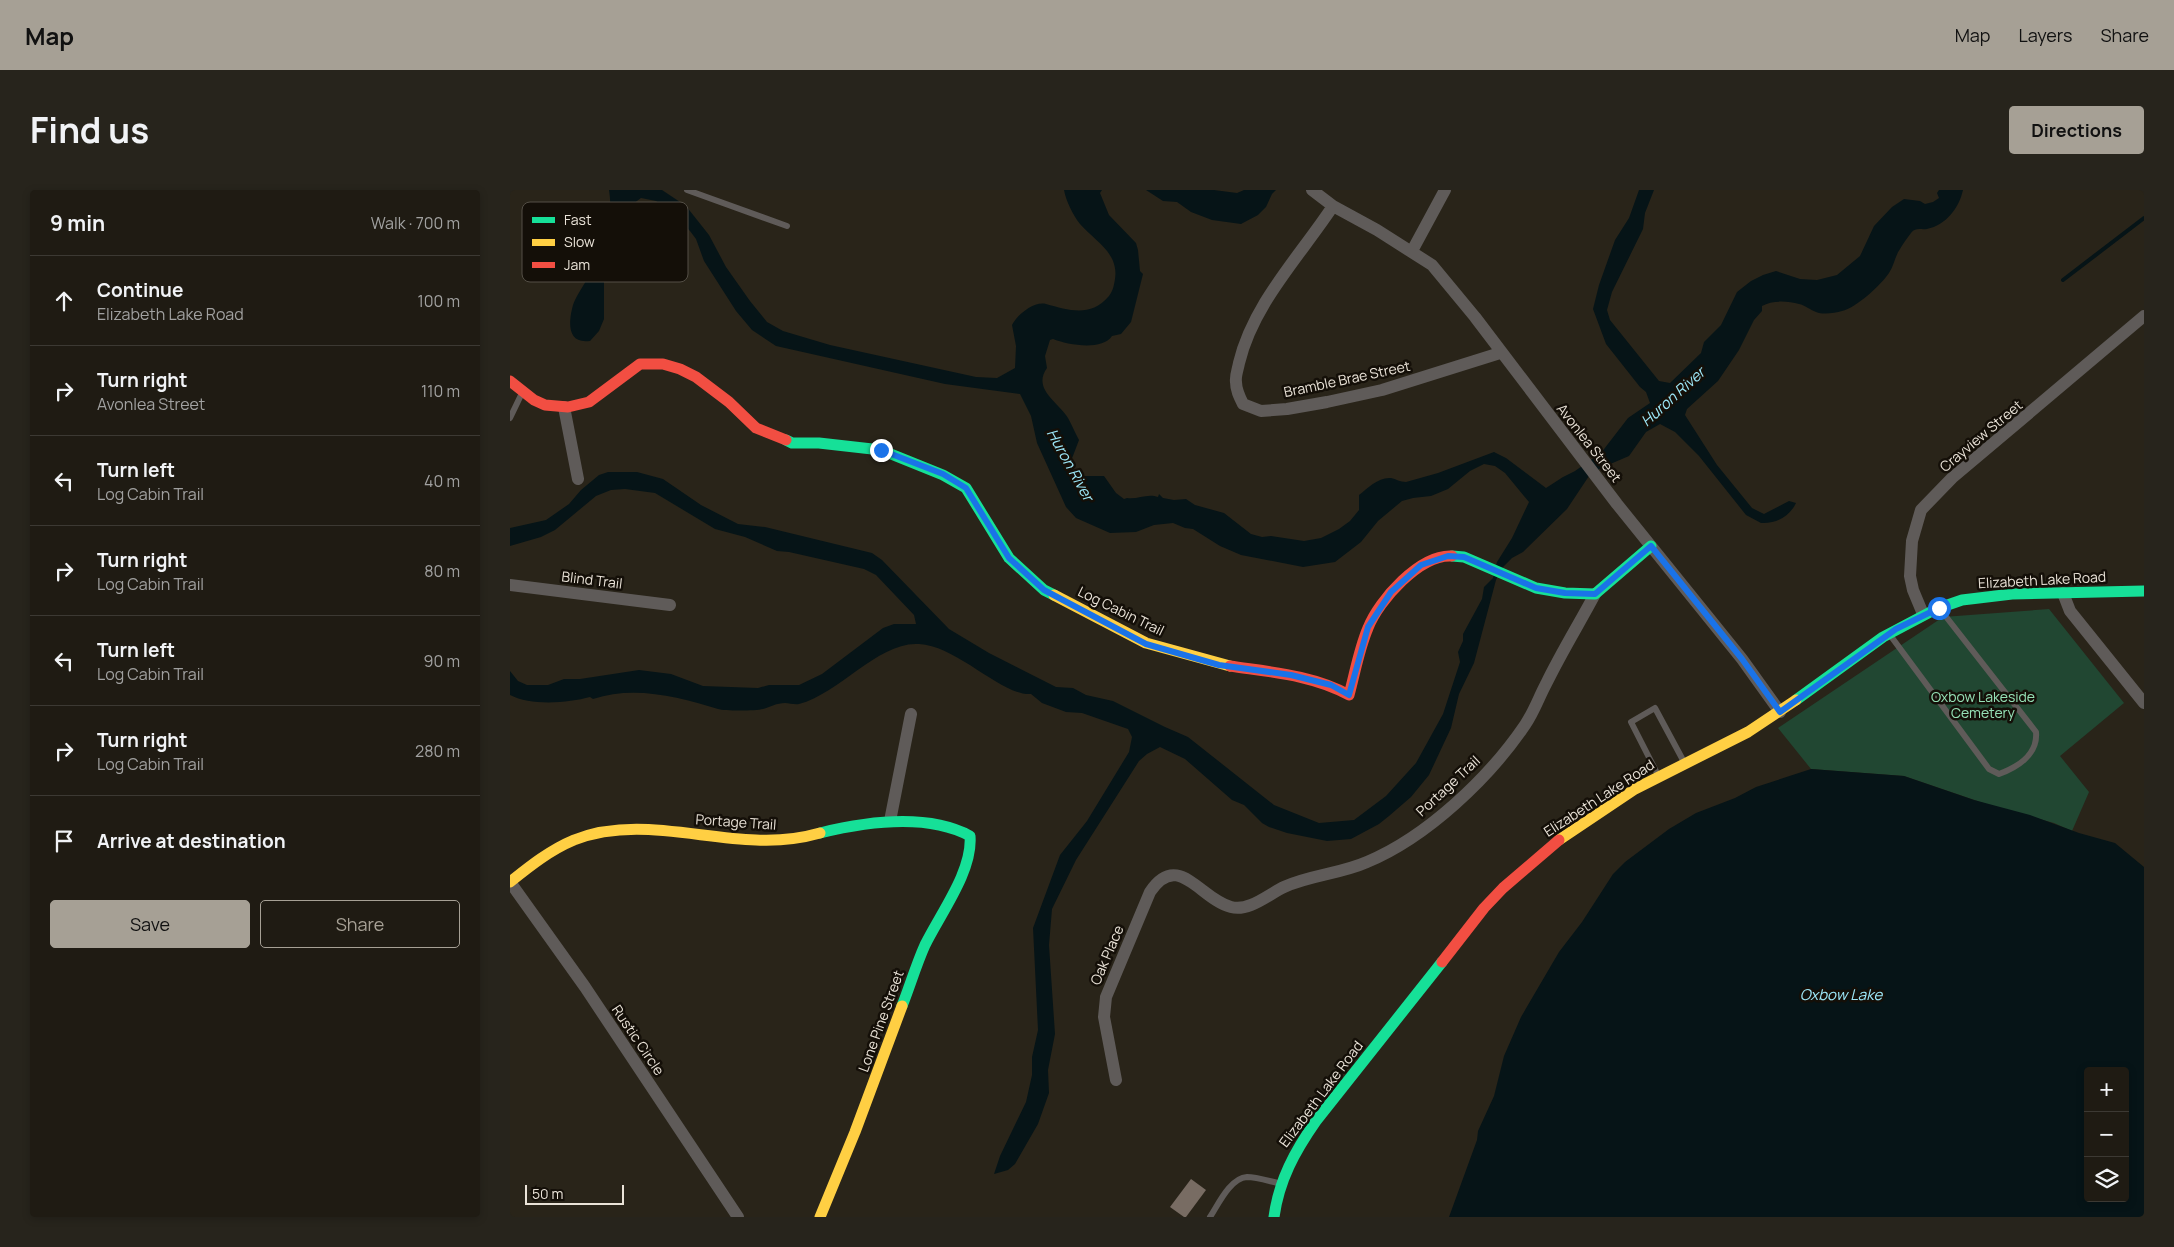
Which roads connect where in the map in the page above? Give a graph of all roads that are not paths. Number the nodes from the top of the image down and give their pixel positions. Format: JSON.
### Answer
{"nodes":[{"id":1,"x":688,"y":190,"type":"edge"},
{"id":2,"x":1312,"y":190,"type":"edge"},
{"id":3,"x":1445,"y":190,"type":"edge"},
{"id":4,"x":1333,"y":206,"type":"junction"},
{"id":5,"x":788,"y":226,"type":"dead end"},
{"id":6,"x":1412,"y":250,"type":"junction"},
{"id":7,"x":2144,"y":316,"type":"edge"},
{"id":8,"x":1500,"y":353,"type":"junction"},
{"id":9,"x":510,"y":381,"type":"edge"},
{"id":10,"x":523,"y":392,"type":"junction"},
{"id":11,"x":564,"y":407,"type":"junction"},
{"id":12,"x":510,"y":418,"type":"edge"},
{"id":13,"x":578,"y":478,"type":"dead end"},
{"id":14,"x":1651,"y":546,"type":"junction"},
{"id":15,"x":510,"y":585,"type":"edge"},
{"id":16,"x":2144,"y":592,"type":"edge"},
{"id":17,"x":2063,"y":593,"type":"junction"},
{"id":18,"x":1595,"y":594,"type":"junction"},
{"id":19,"x":670,"y":606,"type":"dead end"},
{"id":20,"x":1939,"y":608,"type":"junction"},
{"id":21,"x":1923,"y":614,"type":"junction"},
{"id":22,"x":1889,"y":634,"type":"junction"},
{"id":23,"x":2144,"y":703,"type":"edge"},
{"id":24,"x":1780,"y":712,"type":"junction"},
{"id":25,"x":911,"y":714,"type":"dead end"},
{"id":26,"x":1685,"y":763,"type":"junction"},
{"id":27,"x":1658,"y":776,"type":"junction"},
{"id":28,"x":890,"y":821,"type":"junction"},
{"id":29,"x":970,"y":836,"type":"joint"},
{"id":30,"x":1162,"y":877,"type":"joint"},
{"id":31,"x":510,"y":882,"type":"edge"},
{"id":32,"x":1116,"y":1080,"type":"dead end"},
{"id":33,"x":1280,"y":1183,"type":"junction"},
{"id":34,"x":738,"y":1217,"type":"edge"},
{"id":35,"x":820,"y":1217,"type":"edge"},
{"id":36,"x":1210,"y":1217,"type":"edge"},
{"id":37,"x":1274,"y":1217,"type":"edge"}],
"edges":[{"from":1,"to":5,"type":"lane"},
{"from":2,"to":4,"type":"street","name":"Avonlea Street"},
{"from":3,"to":6,"type":"street"},
{"from":4,"to":6,"type":"street","name":"Avonlea Street"},
{"from":4,"to":8,"type":"street","name":"Bramble Brae Street"},
{"from":6,"to":8,"type":"street","name":"Avonlea Street"},
{"from":7,"to":21,"type":"street","name":"Crayview Street"},
{"from":8,"to":14,"type":"street","name":"Avonlea Street"},
{"from":9,"to":10,"type":"street"},
{"from":10,"to":11,"type":"street"},
{"from":10,"to":12,"type":"lane"},
{"from":11,"to":13,"type":"street"},
{"from":11,"to":18,"type":"street","name":"Log Cabin Trail"},
{"from":14,"to":18,"type":"street"},
{"from":14,"to":24,"type":"street","name":"Avonlea Street"},
{"from":15,"to":19,"type":"street","name":"Blind Trail"},
{"from":16,"to":17,"type":"street","name":"Elizabeth Lake Road"},
{"from":17,"to":20,"type":"street","name":"Elizabeth Lake Road"},
{"from":17,"to":23,"type":"street"},
{"from":18,"to":30,"type":"street","name":"Portage Trail"},
{"from":20,"to":21,"type":"street","name":"Elizabeth Lake Road"},
{"from":20,"to":22,"type":"lane"},
{"from":21,"to":22,"type":"street","name":"Elizabeth Lake Road"},
{"from":22,"to":24,"type":"street","name":"Elizabeth Lake Road"},
{"from":24,"to":26,"type":"street","name":"Elizabeth Lake Road"},
{"from":25,"to":28,"type":"street"},
{"from":26,"to":27,"type":"street","name":"Elizabeth Lake Road"},
{"from":26,"to":27,"type":"lane"},
{"from":27,"to":33,"type":"street","name":"Elizabeth Lake Road"},
{"from":28,"to":29,"type":"street","name":"Portage Trail"},
{"from":28,"to":31,"type":"street","name":"Portage Trail"},
{"from":29,"to":35,"type":"street","name":"Lone Pine Street"},
{"from":30,"to":32,"type":"street","name":"Oak Place"},
{"from":31,"to":34,"type":"street","name":"Rustic Circle"},
{"from":33,"to":36,"type":"lane"},
{"from":33,"to":37,"type":"street","name":"Elizabeth Lake Road"}]}
